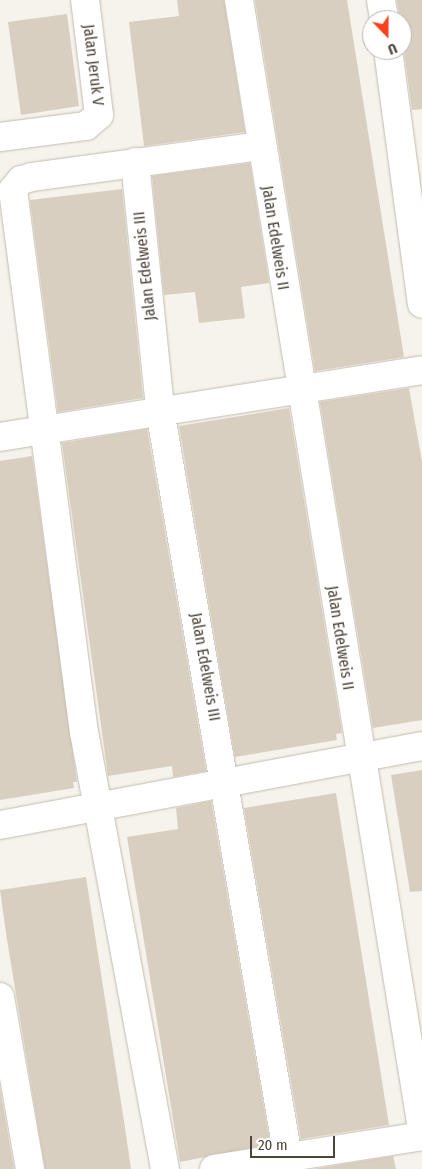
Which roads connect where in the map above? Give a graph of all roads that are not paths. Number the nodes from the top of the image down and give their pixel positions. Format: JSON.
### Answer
{"nodes":[{"id":1,"x":84,"y":0,"type":"edge"},
{"id":2,"x":239,"y":0,"type":"edge"},
{"id":3,"x":389,"y":60,"type":"edge"},
{"id":4,"x":0,"y":137,"type":"edge"},
{"id":5,"x":261,"y":146,"type":"junction"},
{"id":6,"x":135,"y":162,"type":"junction"},
{"id":7,"x":422,"y":304,"type":"edge"},
{"id":8,"x":422,"y":370,"type":"edge"},
{"id":9,"x":300,"y":391,"type":"junction"},
{"id":10,"x":160,"y":410,"type":"junction"},
{"id":11,"x":43,"y":430,"type":"junction"},
{"id":12,"x":0,"y":437,"type":"edge"},
{"id":13,"x":422,"y":746,"type":"edge"},
{"id":14,"x":360,"y":758,"type":"junction"},
{"id":15,"x":225,"y":784,"type":"junction"},
{"id":16,"x":99,"y":807,"type":"junction"},
{"id":17,"x":0,"y":825,"type":"edge"},
{"id":18,"x":0,"y":997,"type":"edge"},
{"id":19,"x":422,"y":1129,"type":"edge"},
{"id":20,"x":422,"y":1136,"type":"edge"},
{"id":21,"x":289,"y":1163,"type":"edge"},
{"id":22,"x":30,"y":1169,"type":"edge"},
{"id":23,"x":165,"y":1169,"type":"edge"},
{"id":24,"x":214,"y":1169,"type":"edge"}],
"edges":[{"from":1,"to":4,"type":"street","name":"Jalan Jeruk V"},
{"from":2,"to":5,"type":"street","name":"Jalan Edelweis II"},
{"from":3,"to":7,"type":"street"},
{"from":5,"to":6,"type":"street"},
{"from":5,"to":9,"type":"street","name":"Jalan Edelweis II"},
{"from":6,"to":10,"type":"street","name":"Jalan Edelweis III"},
{"from":6,"to":11,"type":"street"},
{"from":8,"to":9,"type":"street"},
{"from":9,"to":10,"type":"street"},
{"from":9,"to":14,"type":"street","name":"Jalan Edelweis II"},
{"from":10,"to":11,"type":"street"},
{"from":10,"to":15,"type":"street","name":"Jalan Edelweis III"},
{"from":11,"to":12,"type":"street"},
{"from":11,"to":16,"type":"street"},
{"from":13,"to":14,"type":"street"},
{"from":14,"to":15,"type":"street"},
{"from":14,"to":19,"type":"street","name":"Jalan Edelweis II"},
{"from":15,"to":16,"type":"street"},
{"from":15,"to":21,"type":"street","name":"Jalan Edelweis III"},
{"from":16,"to":17,"type":"street"},
{"from":16,"to":23,"type":"street"},
{"from":18,"to":22,"type":"street"},
{"from":20,"to":21,"type":"street"},
{"from":21,"to":24,"type":"street"}]}
